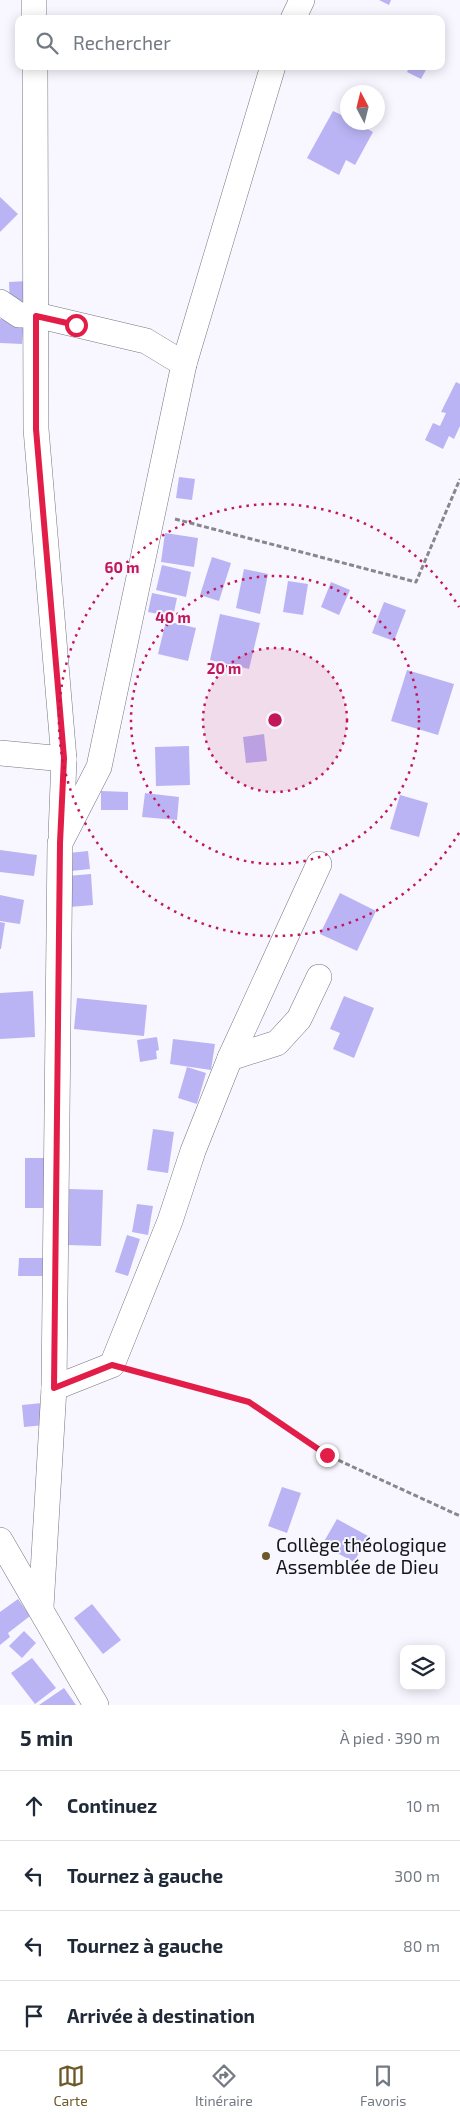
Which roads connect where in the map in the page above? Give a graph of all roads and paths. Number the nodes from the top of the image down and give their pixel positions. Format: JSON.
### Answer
{"nodes":[{"id":1,"x":34,"y":0,"type":"edge"},
{"id":2,"x":302,"y":0,"type":"edge"},
{"id":3,"x":34,"y":15,"type":"edge"},
{"id":4,"x":295,"y":15,"type":"edge"},
{"id":5,"x":35,"y":70,"type":"edge"},
{"id":6,"x":272,"y":70,"type":"edge"},
{"id":7,"x":0,"y":302,"type":"edge"},
{"id":8,"x":36,"y":316,"type":"junction"},
{"id":9,"x":184,"y":364,"type":"junction"},
{"id":10,"x":460,"y":479,"type":"edge"},
{"id":11,"x":152,"y":513,"type":"junction"},
{"id":12,"x":0,"y":753,"type":"edge"},
{"id":13,"x":64,"y":758,"type":"junction"},
{"id":14,"x":60,"y":843,"type":"junction"},
{"id":15,"x":319,"y":864,"type":"dead end"},
{"id":16,"x":319,"y":977,"type":"dead end"},
{"id":17,"x":230,"y":1058,"type":"junction"},
{"id":18,"x":112,"y":1365,"type":"junction"},
{"id":19,"x":54,"y":1388,"type":"junction"},
{"id":20,"x":460,"y":1516,"type":"edge"},
{"id":21,"x":0,"y":1540,"type":"edge"},
{"id":22,"x":41,"y":1607,"type":"junction"},
{"id":23,"x":96,"y":1705,"type":"edge"}],
"edges":[{"from":1,"to":3,"type":"street"},
{"from":2,"to":4,"type":"street"},
{"from":5,"to":8,"type":"street"},
{"from":6,"to":9,"type":"street"},
{"from":7,"to":8,"type":"street"},
{"from":8,"to":9,"type":"street"},
{"from":8,"to":13,"type":"street"},
{"from":9,"to":11,"type":"street"},
{"from":10,"to":11,"type":"path"},
{"from":11,"to":14,"type":"street"},
{"from":12,"to":13,"type":"street"},
{"from":13,"to":14,"type":"street"},
{"from":14,"to":19,"type":"street"},
{"from":15,"to":17,"type":"street"},
{"from":16,"to":17,"type":"street"},
{"from":17,"to":18,"type":"street"},
{"from":18,"to":19,"type":"street"},
{"from":18,"to":20,"type":"path"},
{"from":19,"to":22,"type":"street"},
{"from":21,"to":22,"type":"street"},
{"from":22,"to":23,"type":"street"}]}
